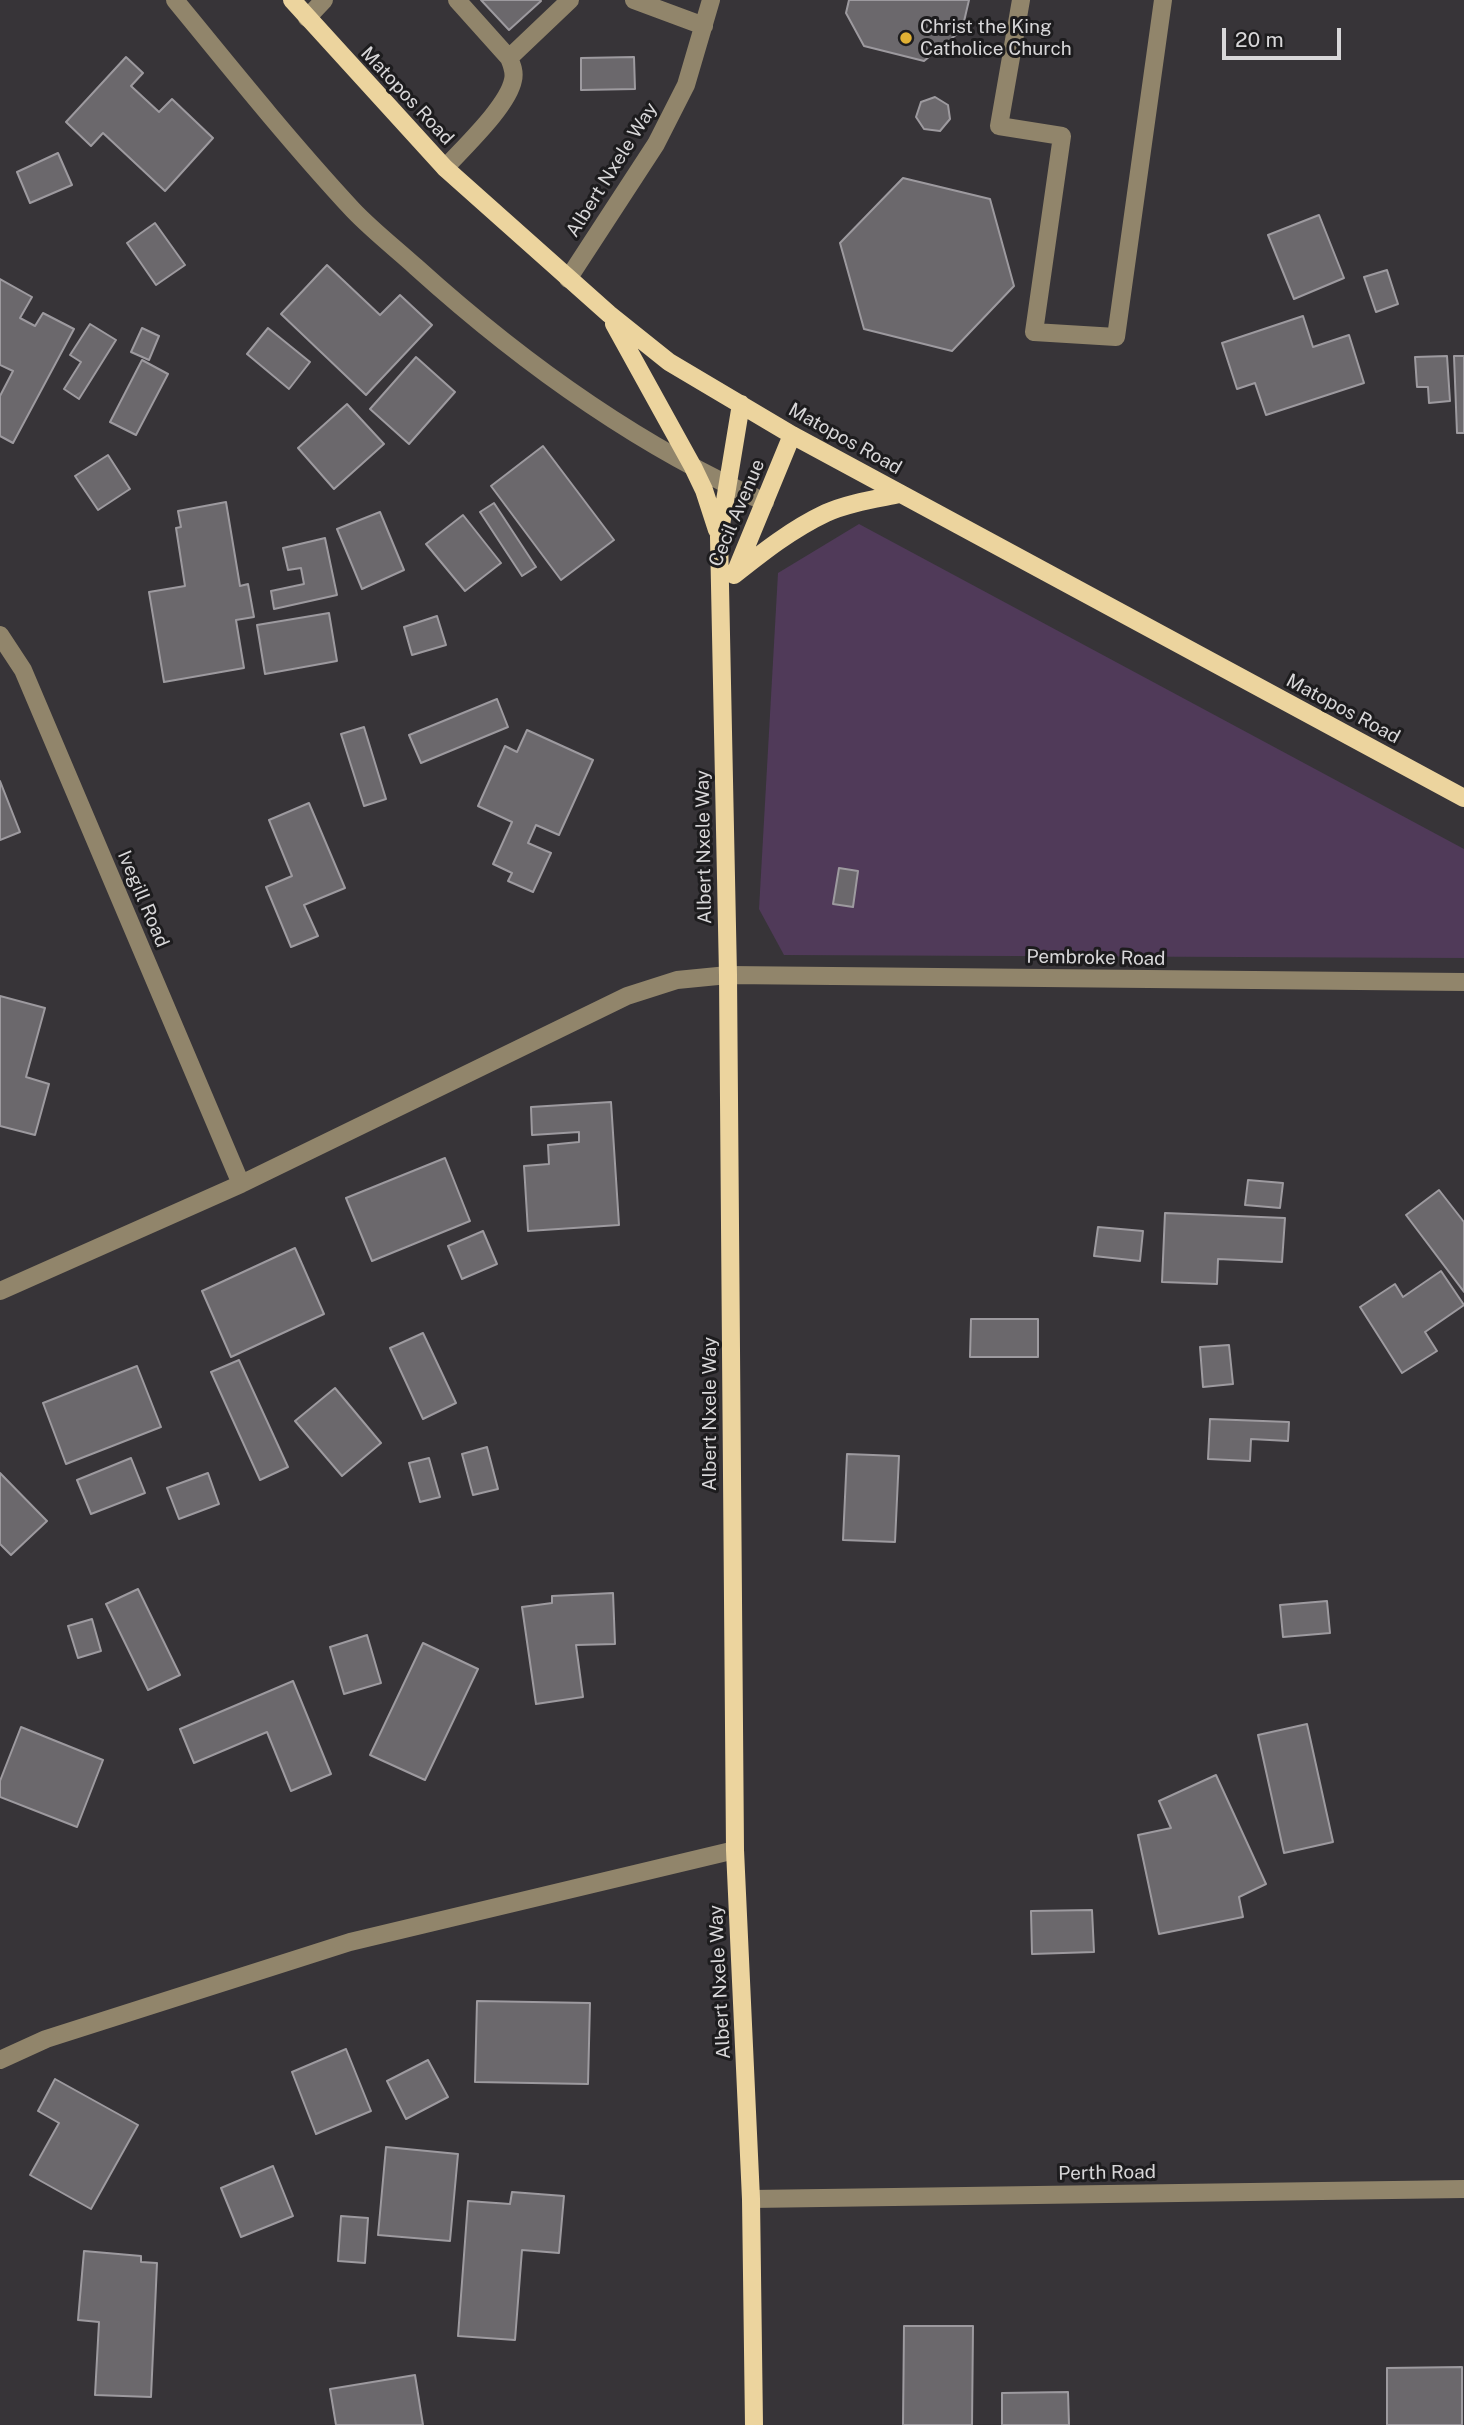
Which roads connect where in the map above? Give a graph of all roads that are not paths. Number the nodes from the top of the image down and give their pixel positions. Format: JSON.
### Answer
{"nodes":[{"id":1,"x":176,"y":0,"type":"edge"},
{"id":2,"x":292,"y":0,"type":"edge"},
{"id":3,"x":324,"y":0,"type":"edge"},
{"id":4,"x":457,"y":0,"type":"edge"},
{"id":5,"x":569,"y":0,"type":"edge"},
{"id":6,"x":634,"y":0,"type":"edge"},
{"id":7,"x":711,"y":0,"type":"edge"},
{"id":8,"x":1021,"y":0,"type":"edge"},
{"id":9,"x":1163,"y":0,"type":"edge"},
{"id":10,"x":307,"y":18,"type":"junction"},
{"id":11,"x":704,"y":26,"type":"junction"},
{"id":12,"x":509,"y":58,"type":"junction"},
{"id":13,"x":445,"y":168,"type":"junction"},
{"id":14,"x":568,"y":279,"type":"junction"},
{"id":15,"x":609,"y":314,"type":"junction"},
{"id":16,"x":741,"y":404,"type":"junction"},
{"id":17,"x":792,"y":435,"type":"junction"},
{"id":18,"x":693,"y":467,"type":"junction"},
{"id":19,"x":726,"y":485,"type":"junction"},
{"id":20,"x":900,"y":494,"type":"junction"},
{"id":21,"x":765,"y":502,"type":"junction"},
{"id":22,"x":719,"y":537,"type":"junction"},
{"id":23,"x":734,"y":575,"type":"junction"},
{"id":24,"x":720,"y":606,"type":"junction"},
{"id":25,"x":0,"y":635,"type":"edge"},
{"id":26,"x":1464,"y":798,"type":"edge"},
{"id":27,"x":728,"y":975,"type":"junction"},
{"id":28,"x":1464,"y":982,"type":"edge"},
{"id":29,"x":241,"y":1184,"type":"junction"},
{"id":30,"x":0,"y":1292,"type":"edge"},
{"id":31,"x":735,"y":1850,"type":"junction"},
{"id":32,"x":0,"y":2060,"type":"edge"},
{"id":33,"x":1464,"y":2189,"type":"edge"},
{"id":34,"x":751,"y":2199,"type":"junction"},
{"id":35,"x":754,"y":2425,"type":"edge"}],
"edges":[{"from":1,"to":18,"type":"street"},
{"from":2,"to":10,"type":"main road","name":"Matopos Road"},
{"from":3,"to":10,"type":"street"},
{"from":4,"to":12,"type":"street"},
{"from":5,"to":12,"type":"street"},
{"from":6,"to":11,"type":"street"},
{"from":7,"to":11,"type":"street","name":"Albert Nxele Way"},
{"from":8,"to":9,"type":"street"},
{"from":10,"to":13,"type":"main road","name":"Matopos Road"},
{"from":11,"to":14,"type":"street","name":"Albert Nxele Way"},
{"from":12,"to":13,"type":"street"},
{"from":13,"to":14,"type":"main road","name":"Matopos Road"},
{"from":14,"to":15,"type":"main road","name":"Matopos Road"},
{"from":15,"to":16,"type":"main road","name":"Matopos Road"},
{"from":15,"to":18,"type":"main road"},
{"from":16,"to":17,"type":"main road","name":"Matopos Road"},
{"from":16,"to":19,"type":"main road","name":"Albert Nxele Way"},
{"from":17,"to":20,"type":"main road","name":"Matopos Road"},
{"from":17,"to":21,"type":"main road","name":"Cecil Avenue"},
{"from":18,"to":19,"type":"street"},
{"from":18,"to":22,"type":"main road"},
{"from":19,"to":21,"type":"street"},
{"from":19,"to":22,"type":"main road","name":"Albert Nxele Way"},
{"from":20,"to":23,"type":"main road"},
{"from":20,"to":26,"type":"main road","name":"Matopos Road"},
{"from":21,"to":23,"type":"main road","name":"Cecil Avenue"},
{"from":22,"to":24,"type":"main road","name":"Albert Nxele Way"},
{"from":23,"to":24,"type":"main road","name":"Cecil Avenue"},
{"from":24,"to":27,"type":"main road","name":"Albert Nxele Way"},
{"from":25,"to":29,"type":"street","name":"Ivegill Road"},
{"from":27,"to":28,"type":"street","name":"Pembroke Road"},
{"from":27,"to":29,"type":"street","name":"Pembroke Road"},
{"from":27,"to":31,"type":"main road","name":"Albert Nxele Way"},
{"from":29,"to":30,"type":"street","name":"Pembroke Road"},
{"from":31,"to":32,"type":"street"},
{"from":31,"to":34,"type":"main road","name":"Albert Nxele Way"},
{"from":33,"to":34,"type":"street","name":"Perth Road"},
{"from":34,"to":35,"type":"main road","name":"Albert Nxele Way"}]}
